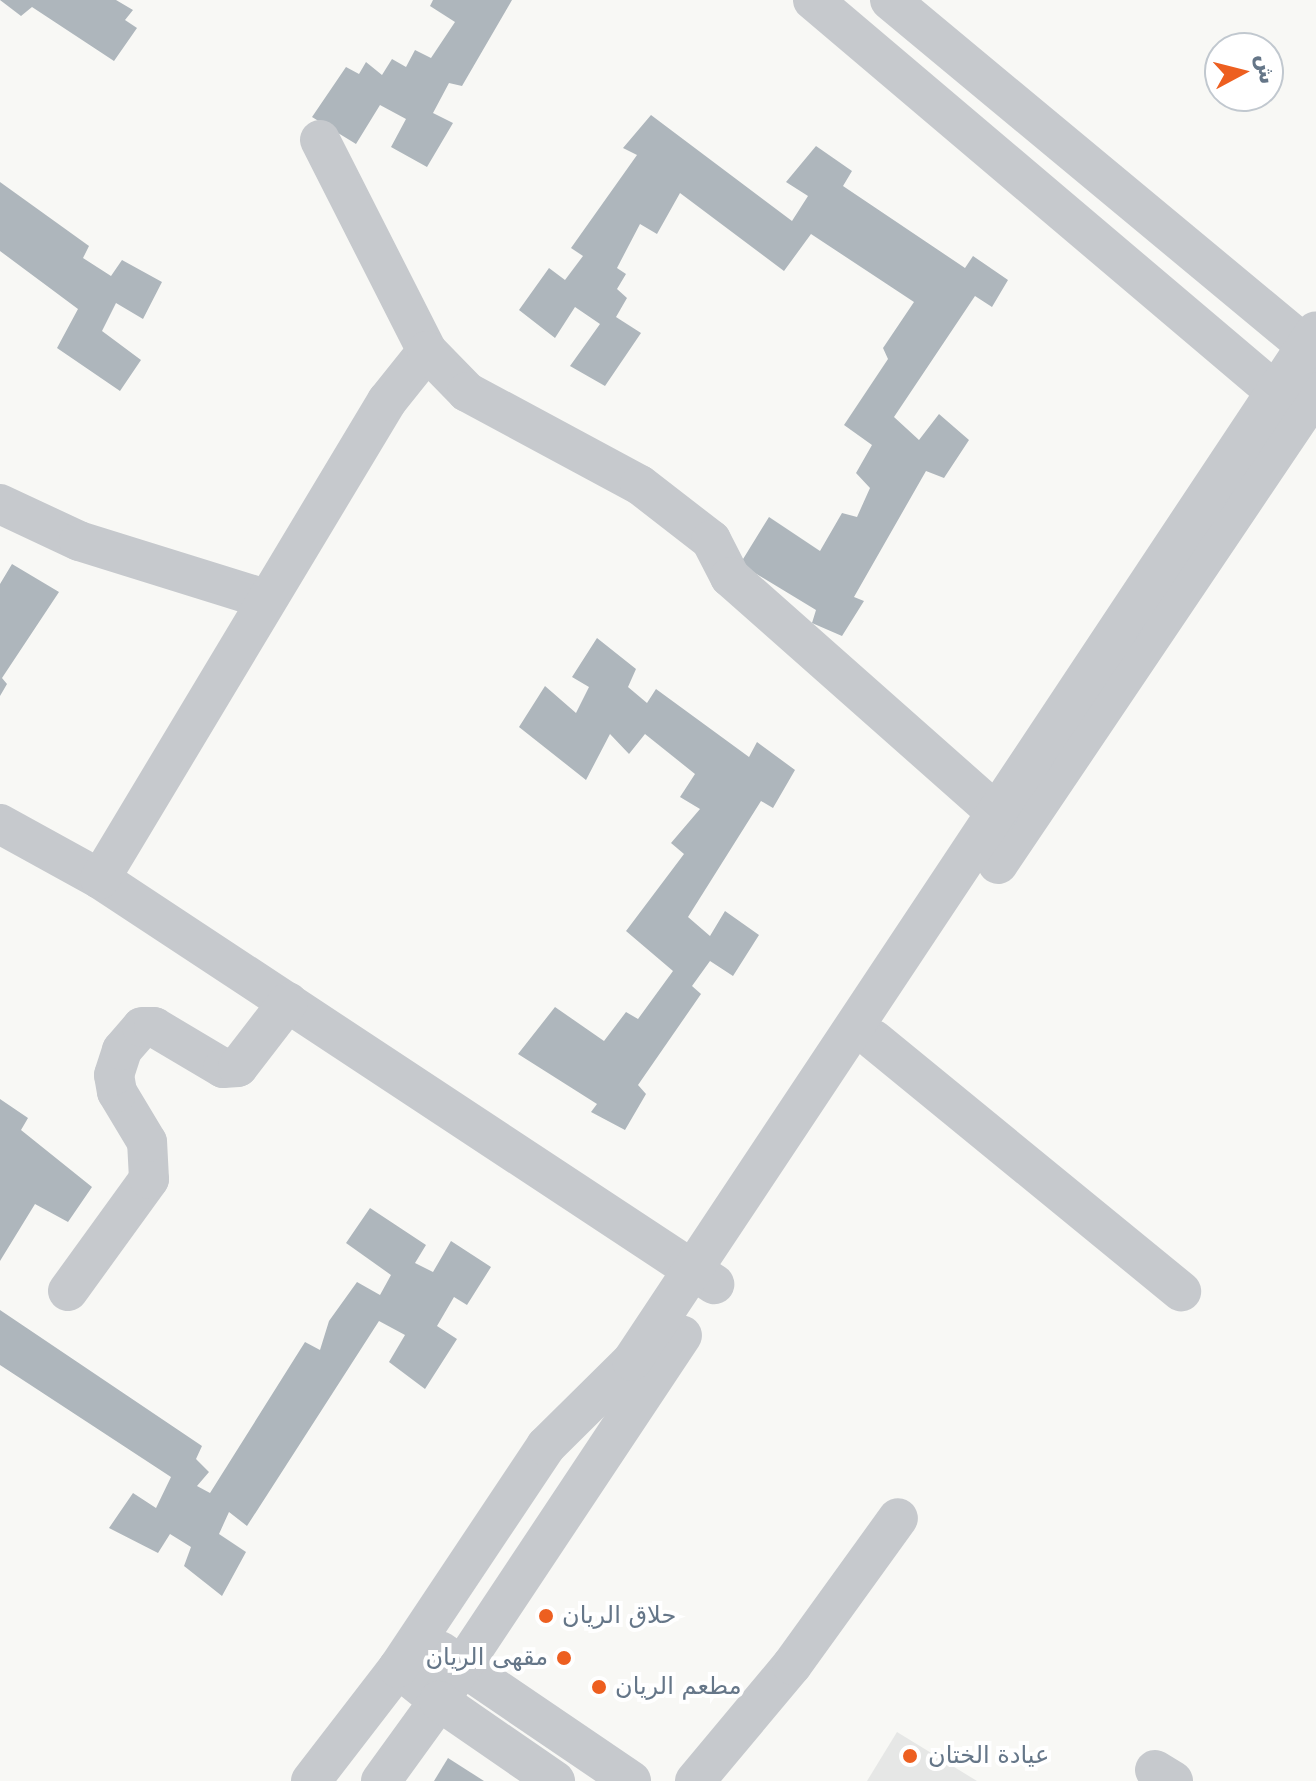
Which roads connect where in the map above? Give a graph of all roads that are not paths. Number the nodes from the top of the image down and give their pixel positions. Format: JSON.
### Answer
{"nodes":[{"id":1,"x":813,"y":0,"type":"edge"},
{"id":2,"x":890,"y":0,"type":"edge"},
{"id":3,"x":320,"y":140,"type":"dead end"},
{"id":4,"x":1313,"y":344,"type":"edge"},
{"id":5,"x":427,"y":351,"type":"junction"},
{"id":6,"x":1303,"y":407,"type":"edge"},
{"id":7,"x":0,"y":504,"type":"edge"},
{"id":8,"x":265,"y":599,"type":"junction"},
{"id":9,"x":998,"y":814,"type":"junction"},
{"id":10,"x":0,"y":824,"type":"edge"},
{"id":11,"x":100,"y":879,"type":"junction"},
{"id":12,"x":288,"y":1002,"type":"junction"},
{"id":13,"x":874,"y":1040,"type":"junction"},
{"id":14,"x":704,"y":1277,"type":"junction"},
{"id":15,"x":68,"y":1291,"type":"dead end"},
{"id":16,"x":1181,"y":1291,"type":"dead end"},
{"id":17,"x":898,"y":1518,"type":"dead end"},
{"id":18,"x":409,"y":1652,"type":"junction"},
{"id":19,"x":461,"y":1667,"type":"junction"},
{"id":20,"x":439,"y":1701,"type":"junction"},
{"id":21,"x":317,"y":1771,"type":"edge"},
{"id":22,"x":281,"y":1781,"type":"edge"},
{"id":23,"x":381,"y":1781,"type":"edge"},
{"id":24,"x":555,"y":1781,"type":"edge"},
{"id":25,"x":631,"y":1781,"type":"edge"},
{"id":26,"x":695,"y":1781,"type":"edge"}],
"edges":[{"from":1,"to":6,"type":"street"},
{"from":2,"to":4,"type":"street"},
{"from":3,"to":5,"type":"street"},
{"from":4,"to":6,"type":"street"},
{"from":5,"to":8,"type":"street"},
{"from":5,"to":9,"type":"street"},
{"from":6,"to":9,"type":"street"},
{"from":6,"to":13,"type":"street"},
{"from":7,"to":8,"type":"street"},
{"from":8,"to":11,"type":"street"},
{"from":9,"to":14,"type":"street"},
{"from":10,"to":11,"type":"street"},
{"from":11,"to":12,"type":"street"},
{"from":12,"to":14,"type":"street"},
{"from":12,"to":15,"type":"street"},
{"from":13,"to":14,"type":"street"},
{"from":13,"to":16,"type":"street"},
{"from":14,"to":18,"type":"street"},
{"from":14,"to":19,"type":"street"},
{"from":17,"to":26,"type":"street"},
{"from":18,"to":19,"type":"street"},
{"from":18,"to":20,"type":"street"},
{"from":18,"to":21,"type":"street"},
{"from":19,"to":20,"type":"street"},
{"from":19,"to":25,"type":"street"},
{"from":20,"to":23,"type":"street"},
{"from":20,"to":24,"type":"street"},
{"from":21,"to":22,"type":"street"}]}
